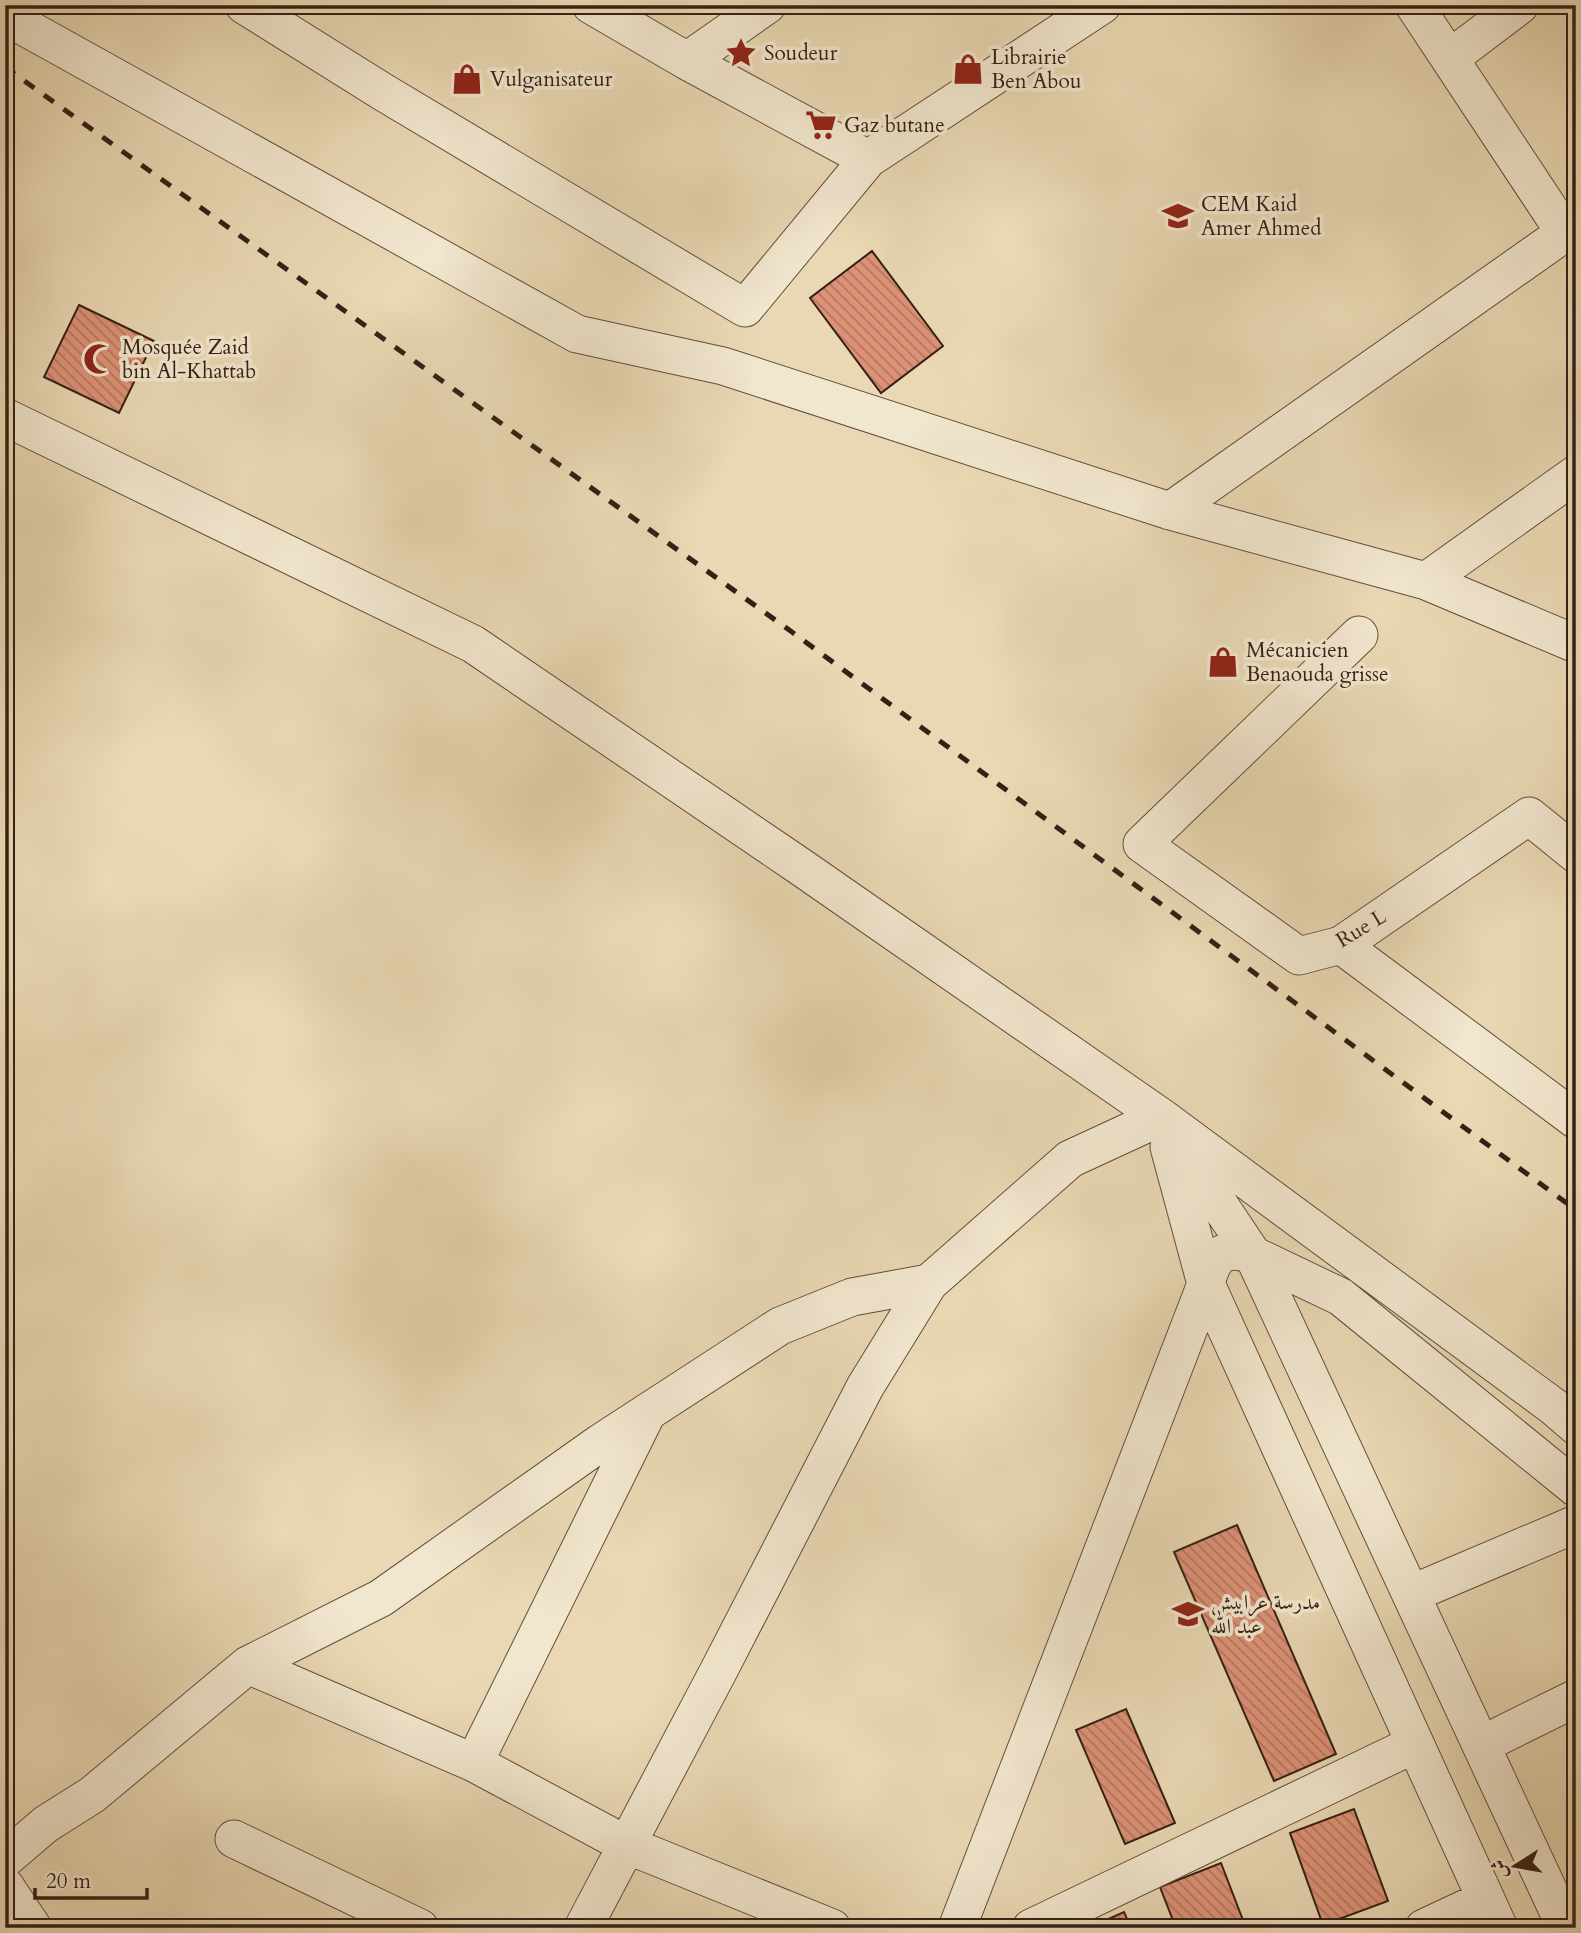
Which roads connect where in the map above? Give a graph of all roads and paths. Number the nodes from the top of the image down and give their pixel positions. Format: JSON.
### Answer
{"nodes":[{"id":1,"x":244,"y":5,"type":"edge"},
{"id":2,"x":590,"y":5,"type":"edge"},
{"id":3,"x":767,"y":5,"type":"edge"},
{"id":4,"x":1102,"y":5,"type":"edge"},
{"id":5,"x":1414,"y":5,"type":"edge"},
{"id":6,"x":1520,"y":5,"type":"edge"},
{"id":7,"x":5,"y":18,"type":"edge"},
{"id":8,"x":1450,"y":58,"type":"junction"},
{"id":9,"x":687,"y":61,"type":"junction"},
{"id":10,"x":868,"y":159,"type":"junction"},
{"id":11,"x":1570,"y":229,"type":"edge"},
{"id":12,"x":5,"y":416,"type":"edge"},
{"id":13,"x":1576,"y":474,"type":"edge"},
{"id":14,"x":1170,"y":511,"type":"junction"},
{"id":15,"x":1426,"y":581,"type":"junction"},
{"id":16,"x":1359,"y":635,"type":"dead end"},
{"id":17,"x":1576,"y":644,"type":"edge"},
{"id":18,"x":1576,"y":854,"type":"edge"},
{"id":19,"x":1340,"y":944,"type":"junction"},
{"id":20,"x":1161,"y":1117,"type":"junction"},
{"id":21,"x":1576,"y":1120,"type":"edge"},
{"id":22,"x":1254,"y":1255,"type":"junction"},
{"id":23,"x":929,"y":1283,"type":"junction"},
{"id":24,"x":1206,"y":1284,"type":"junction"},
{"id":25,"x":647,"y":1413,"type":"junction"},
{"id":26,"x":1576,"y":1426,"type":"edge"},
{"id":27,"x":1576,"y":1488,"type":"edge"},
{"id":28,"x":1576,"y":1524,"type":"edge"},
{"id":29,"x":1411,"y":1594,"type":"junction"},
{"id":30,"x":248,"y":1665,"type":"junction"},
{"id":31,"x":1576,"y":1698,"type":"edge"},
{"id":32,"x":1415,"y":1744,"type":"junction"},
{"id":33,"x":1481,"y":1745,"type":"junction"},
{"id":34,"x":474,"y":1763,"type":"junction"},
{"id":35,"x":234,"y":1839,"type":"dead end"},
{"id":36,"x":627,"y":1845,"type":"junction"},
{"id":37,"x":5,"y":1859,"type":"edge"},
{"id":38,"x":5,"y":1886,"type":"edge"},
{"id":39,"x":1493,"y":1914,"type":"edge"},
{"id":40,"x":402,"y":1924,"type":"edge"},
{"id":41,"x":33,"y":1928,"type":"edge"},
{"id":42,"x":583,"y":1928,"type":"edge"},
{"id":43,"x":832,"y":1928,"type":"edge"},
{"id":44,"x":957,"y":1928,"type":"edge"},
{"id":45,"x":1031,"y":1928,"type":"edge"},
{"id":46,"x":1424,"y":1928,"type":"edge"},
{"id":47,"x":1566,"y":1928,"type":"edge"}],
"edges":[{"from":1,"to":10,"type":"street"},
{"from":2,"to":9,"type":"street"},
{"from":3,"to":9,"type":"street"},
{"from":4,"to":10,"type":"street"},
{"from":5,"to":8,"type":"street"},
{"from":6,"to":8,"type":"street"},
{"from":7,"to":14,"type":"street"},
{"from":8,"to":11,"type":"street"},
{"from":9,"to":10,"type":"street"},
{"from":11,"to":14,"type":"street"},
{"from":12,"to":20,"type":"street"},
{"from":13,"to":15,"type":"street"},
{"from":14,"to":15,"type":"street"},
{"from":15,"to":17,"type":"street"},
{"from":16,"to":19,"type":"street","name":"Rue L"},
{"from":18,"to":19,"type":"street","name":"Rue L"},
{"from":19,"to":21,"type":"street"},
{"from":20,"to":22,"type":"street"},
{"from":20,"to":23,"type":"street"},
{"from":20,"to":24,"type":"street"},
{"from":20,"to":26,"type":"street"},
{"from":22,"to":24,"type":"street"},
{"from":22,"to":27,"type":"street"},
{"from":22,"to":29,"type":"street"},
{"from":23,"to":25,"type":"street"},
{"from":23,"to":36,"type":"street"},
{"from":24,"to":32,"type":"street"},
{"from":24,"to":44,"type":"street"},
{"from":25,"to":30,"type":"street"},
{"from":25,"to":34,"type":"street"},
{"from":28,"to":29,"type":"street"},
{"from":29,"to":33,"type":"street"},
{"from":30,"to":34,"type":"street"},
{"from":30,"to":37,"type":"street"},
{"from":31,"to":33,"type":"street"},
{"from":32,"to":39,"type":"street"},
{"from":32,"to":45,"type":"street"},
{"from":33,"to":47,"type":"street"},
{"from":34,"to":36,"type":"street"},
{"from":35,"to":40,"type":"street"},
{"from":36,"to":42,"type":"street"},
{"from":36,"to":43,"type":"street"},
{"from":38,"to":41,"type":"street"},
{"from":39,"to":46,"type":"street"}]}
